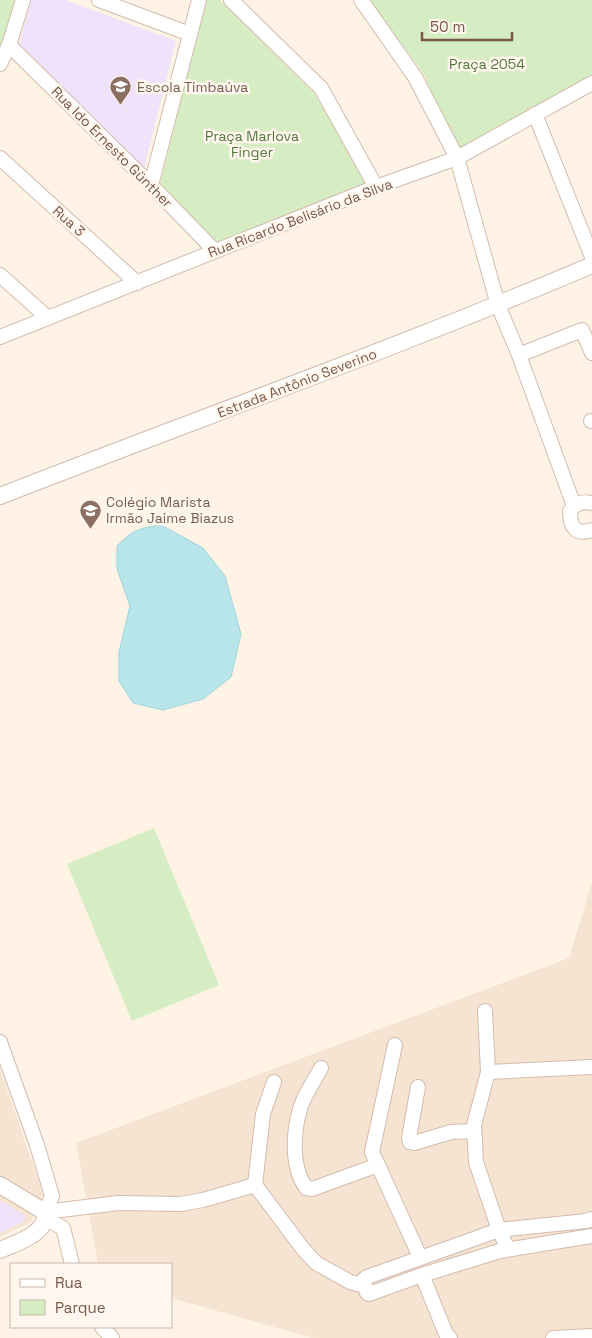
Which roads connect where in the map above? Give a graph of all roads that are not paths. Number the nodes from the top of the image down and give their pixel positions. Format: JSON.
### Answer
{"nodes":[{"id":1,"x":23,"y":0,"type":"edge"},
{"id":2,"x":199,"y":0,"type":"edge"},
{"id":3,"x":231,"y":0,"type":"edge"},
{"id":4,"x":362,"y":0,"type":"edge"},
{"id":5,"x":106,"y":1,"type":"edge"},
{"id":6,"x":190,"y":34,"type":"junction"},
{"id":7,"x":9,"y":45,"type":"junction"},
{"id":8,"x":0,"y":64,"type":"edge"},
{"id":9,"x":592,"y":83,"type":"edge"},
{"id":10,"x":535,"y":114,"type":"junction"},
{"id":11,"x":0,"y":158,"type":"edge"},
{"id":12,"x":457,"y":158,"type":"junction"},
{"id":13,"x":151,"y":186,"type":"junction"},
{"id":14,"x":376,"y":187,"type":"junction"},
{"id":15,"x":214,"y":251,"type":"junction"},
{"id":16,"x":592,"y":257,"type":"edge"},
{"id":17,"x":592,"y":265,"type":"edge"},
{"id":18,"x":0,"y":276,"type":"edge"},
{"id":19,"x":137,"y":283,"type":"junction"},
{"id":20,"x":498,"y":305,"type":"junction"},
{"id":21,"x":48,"y":318,"type":"junction"},
{"id":22,"x":0,"y":337,"type":"edge"},
{"id":23,"x":592,"y":353,"type":"edge"},
{"id":24,"x":519,"y":355,"type":"junction"},
{"id":25,"x":0,"y":496,"type":"edge"},
{"id":26,"x":592,"y":503,"type":"edge"},
{"id":27,"x":574,"y":506,"type":"junction"},
{"id":28,"x":592,"y":530,"type":"edge"},
{"id":29,"x":485,"y":1010,"type":"dead end"},
{"id":30,"x":0,"y":1042,"type":"edge"},
{"id":31,"x":395,"y":1045,"type":"dead end"},
{"id":32,"x":592,"y":1067,"type":"edge"},
{"id":33,"x":321,"y":1068,"type":"dead end"},
{"id":34,"x":488,"y":1072,"type":"junction"},
{"id":35,"x":274,"y":1082,"type":"dead end"},
{"id":36,"x":418,"y":1087,"type":"dead end"},
{"id":37,"x":474,"y":1131,"type":"junction"},
{"id":38,"x":378,"y":1164,"type":"junction"},
{"id":39,"x":0,"y":1185,"type":"edge"},
{"id":40,"x":255,"y":1185,"type":"junction"},
{"id":41,"x":45,"y":1215,"type":"junction"},
{"id":42,"x":592,"y":1219,"type":"edge"},
{"id":43,"x":499,"y":1230,"type":"junction"},
{"id":44,"x":592,"y":1236,"type":"edge"},
{"id":45,"x":508,"y":1249,"type":"junction"},
{"id":46,"x":0,"y":1250,"type":"edge"},
{"id":47,"x":420,"y":1258,"type":"junction"},
{"id":48,"x":72,"y":1263,"type":"edge"},
{"id":49,"x":422,"y":1275,"type":"junction"},
{"id":50,"x":365,"y":1286,"type":"junction"},
{"id":51,"x":103,"y":1328,"type":"edge"},
{"id":52,"x":592,"y":1336,"type":"edge"},
{"id":53,"x":112,"y":1338,"type":"edge"},
{"id":54,"x":450,"y":1338,"type":"edge"},
{"id":55,"x":553,"y":1338,"type":"edge"}],
"edges":[{"from":1,"to":7,"type":"street"},
{"from":2,"to":6,"type":"street"},
{"from":3,"to":14,"type":"street"},
{"from":4,"to":12,"type":"street"},
{"from":5,"to":6,"type":"street"},
{"from":6,"to":13,"type":"street"},
{"from":7,"to":8,"type":"street"},
{"from":7,"to":13,"type":"street","name":"Rua Ido Ernesto Günther"},
{"from":9,"to":10,"type":"street","name":"Rua Ricardo Belisário da Silva"},
{"from":10,"to":12,"type":"street","name":"Rua Ricardo Belisário da Silva"},
{"from":10,"to":16,"type":"street"},
{"from":11,"to":19,"type":"street","name":"Rua 3"},
{"from":12,"to":14,"type":"street","name":"Rua Ricardo Belisário da Silva"},
{"from":12,"to":20,"type":"street"},
{"from":13,"to":15,"type":"street","name":"Rua Ido Ernesto Günther"},
{"from":14,"to":15,"type":"street","name":"Rua Ricardo Belisário da Silva"},
{"from":15,"to":19,"type":"street","name":"Rua Ricardo Belisário da Silva"},
{"from":17,"to":20,"type":"street","name":"Estrada Antônio Severino"},
{"from":18,"to":21,"type":"street"},
{"from":19,"to":21,"type":"street","name":"Rua Ricardo Belisário da Silva"},
{"from":20,"to":24,"type":"street"},
{"from":20,"to":25,"type":"street","name":"Estrada Antônio Severino"},
{"from":21,"to":22,"type":"street","name":"Rua Ricardo Belisário da Silva"},
{"from":23,"to":24,"type":"street"},
{"from":24,"to":27,"type":"street"},
{"from":26,"to":27,"type":"street"},
{"from":27,"to":28,"type":"street"},
{"from":29,"to":34,"type":"street"},
{"from":30,"to":41,"type":"street"},
{"from":31,"to":38,"type":"street"},
{"from":32,"to":34,"type":"street"},
{"from":33,"to":38,"type":"street"},
{"from":34,"to":37,"type":"street"},
{"from":35,"to":40,"type":"street"},
{"from":36,"to":37,"type":"street"},
{"from":37,"to":43,"type":"street"},
{"from":38,"to":47,"type":"street"},
{"from":39,"to":41,"type":"street"},
{"from":40,"to":41,"type":"street"},
{"from":40,"to":50,"type":"street"},
{"from":41,"to":46,"type":"street"},
{"from":41,"to":48,"type":"street"},
{"from":42,"to":43,"type":"street"},
{"from":43,"to":45,"type":"street"},
{"from":43,"to":47,"type":"street"},
{"from":44,"to":45,"type":"street"},
{"from":45,"to":49,"type":"street"},
{"from":47,"to":50,"type":"street"},
{"from":49,"to":50,"type":"street"},
{"from":49,"to":54,"type":"street"},
{"from":51,"to":53,"type":"street"},
{"from":52,"to":55,"type":"street"}]}
